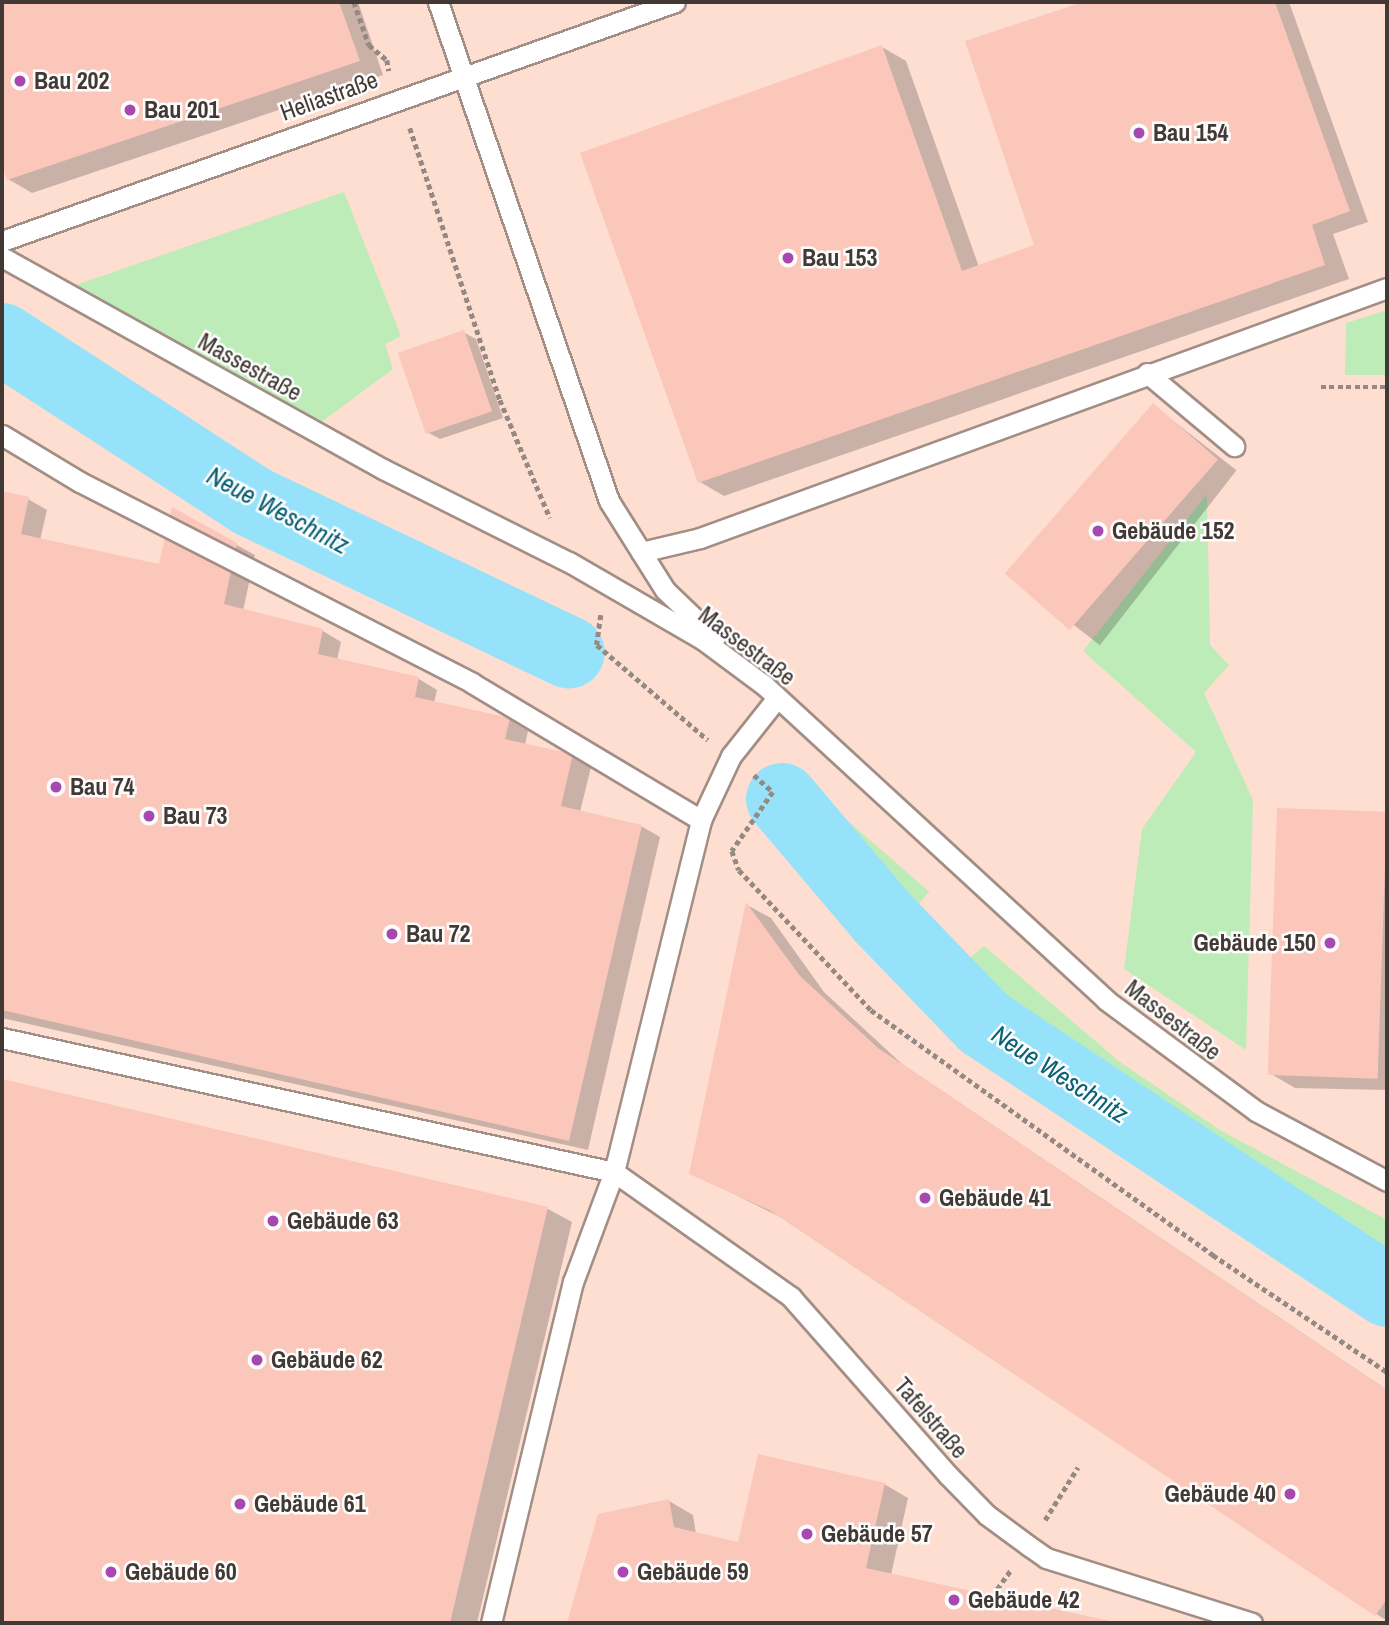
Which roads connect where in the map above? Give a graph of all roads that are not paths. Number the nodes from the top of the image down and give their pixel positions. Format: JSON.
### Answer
{"nodes":[{"id":1,"x":438,"y":2,"type":"edge"},
{"id":2,"x":675,"y":2,"type":"edge"},
{"id":3,"x":463,"y":74,"type":"junction"},
{"id":4,"x":2,"y":241,"type":"edge"},
{"id":5,"x":2,"y":257,"type":"edge"},
{"id":6,"x":1387,"y":288,"type":"edge"},
{"id":7,"x":1147,"y":373,"type":"junction"},
{"id":8,"x":2,"y":435,"type":"edge"},
{"id":9,"x":1234,"y":446,"type":"dead end"},
{"id":10,"x":641,"y":552,"type":"junction"},
{"id":11,"x":770,"y":691,"type":"junction"},
{"id":12,"x":701,"y":820,"type":"junction"},
{"id":13,"x":2,"y":1038,"type":"edge"},
{"id":14,"x":614,"y":1172,"type":"junction"},
{"id":15,"x":1387,"y":1181,"type":"edge"},
{"id":16,"x":491,"y":1623,"type":"edge"},
{"id":17,"x":1252,"y":1623,"type":"edge"}],
"edges":[{"from":1,"to":3,"type":"lane"},
{"from":2,"to":3,"type":"lane","name":"Heliastraße"},
{"from":3,"to":4,"type":"lane","name":"Heliastraße"},
{"from":3,"to":10,"type":"lane"},
{"from":5,"to":11,"type":"lane","name":"Massestraße"},
{"from":6,"to":7,"type":"lane"},
{"from":7,"to":9,"type":"lane"},
{"from":7,"to":10,"type":"lane"},
{"from":8,"to":12,"type":"lane"},
{"from":10,"to":11,"type":"lane"},
{"from":11,"to":12,"type":"lane"},
{"from":11,"to":15,"type":"lane","name":"Massestraße"},
{"from":12,"to":14,"type":"lane"},
{"from":13,"to":14,"type":"lane"},
{"from":14,"to":16,"type":"lane"},
{"from":14,"to":17,"type":"lane","name":"Tafelstraße"}]}
